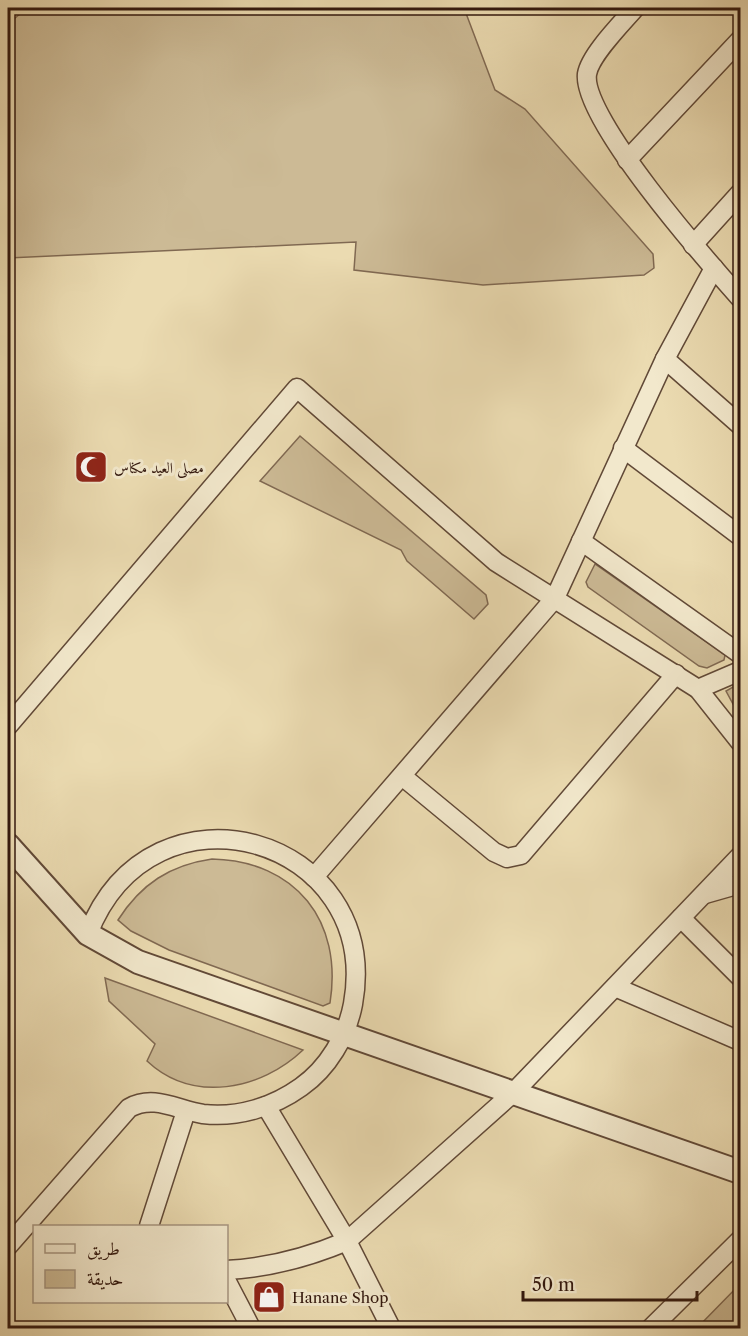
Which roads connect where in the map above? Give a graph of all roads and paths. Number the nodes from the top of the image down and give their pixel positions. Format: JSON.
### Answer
{"nodes":[{"id":1,"x":635,"y":8,"type":"edge"},
{"id":2,"x":741,"y":40,"type":"edge"},
{"id":3,"x":627,"y":160,"type":"junction"},
{"id":4,"x":741,"y":193,"type":"edge"},
{"id":5,"x":693,"y":244,"type":"junction"},
{"id":6,"x":714,"y":268,"type":"junction"},
{"id":7,"x":741,"y":298,"type":"edge"},
{"id":8,"x":664,"y":359,"type":"junction"},
{"id":9,"x":741,"y":425,"type":"edge"},
{"id":10,"x":623,"y":448,"type":"junction"},
{"id":11,"x":741,"y":536,"type":"edge"},
{"id":12,"x":581,"y":541,"type":"junction"},
{"id":13,"x":555,"y":598,"type":"junction"},
{"id":14,"x":741,"y":654,"type":"edge"},
{"id":15,"x":741,"y":671,"type":"edge"},
{"id":16,"x":676,"y":674,"type":"junction"},
{"id":17,"x":698,"y":690,"type":"junction"},
{"id":18,"x":8,"y":726,"type":"edge"},
{"id":19,"x":741,"y":742,"type":"edge"},
{"id":20,"x":402,"y":776,"type":"junction"},
{"id":21,"x":8,"y":845,"type":"edge"},
{"id":22,"x":741,"y":856,"type":"edge"},
{"id":23,"x":314,"y":877,"type":"junction"},
{"id":24,"x":741,"y":884,"type":"edge"},
{"id":25,"x":704,"y":894,"type":"junction"},
{"id":26,"x":681,"y":918,"type":"junction"},
{"id":27,"x":88,"y":934,"type":"junction"},
{"id":28,"x":741,"y":977,"type":"edge"},
{"id":29,"x":615,"y":987,"type":"junction"},
{"id":30,"x":342,"y":1036,"type":"junction"},
{"id":31,"x":741,"y":1041,"type":"edge"},
{"id":32,"x":514,"y":1092,"type":"junction"},
{"id":33,"x":266,"y":1106,"type":"junction"},
{"id":34,"x":186,"y":1111,"type":"junction"},
{"id":35,"x":741,"y":1172,"type":"edge"},
{"id":36,"x":149,"y":1225,"type":"edge"},
{"id":37,"x":741,"y":1240,"type":"edge"},
{"id":38,"x":347,"y":1241,"type":"junction"},
{"id":39,"x":8,"y":1246,"type":"edge"},
{"id":40,"x":228,"y":1270,"type":"edge"},
{"id":41,"x":228,"y":1284,"type":"edge"},
{"id":42,"x":251,"y":1329,"type":"edge"},
{"id":43,"x":391,"y":1329,"type":"edge"},
{"id":44,"x":651,"y":1329,"type":"edge"}],
"edges":[{"from":1,"to":3,"type":"street"},
{"from":2,"to":3,"type":"street"},
{"from":3,"to":5,"type":"street"},
{"from":4,"to":5,"type":"street"},
{"from":5,"to":6,"type":"street"},
{"from":6,"to":7,"type":"street"},
{"from":6,"to":8,"type":"street"},
{"from":8,"to":9,"type":"street"},
{"from":8,"to":10,"type":"street"},
{"from":10,"to":11,"type":"street"},
{"from":10,"to":12,"type":"street"},
{"from":12,"to":13,"type":"street"},
{"from":12,"to":14,"type":"street"},
{"from":13,"to":16,"type":"street"},
{"from":13,"to":18,"type":"street"},
{"from":13,"to":20,"type":"street"},
{"from":15,"to":17,"type":"street"},
{"from":16,"to":17,"type":"street"},
{"from":16,"to":20,"type":"street"},
{"from":17,"to":19,"type":"street"},
{"from":20,"to":23,"type":"street"},
{"from":21,"to":27,"type":"street"},
{"from":22,"to":25,"type":"street"},
{"from":23,"to":27,"type":"street"},
{"from":23,"to":30,"type":"street"},
{"from":24,"to":25,"type":"street"},
{"from":25,"to":26,"type":"street"},
{"from":26,"to":28,"type":"street"},
{"from":26,"to":29,"type":"street"},
{"from":27,"to":30,"type":"street"},
{"from":29,"to":31,"type":"street"},
{"from":29,"to":32,"type":"street"},
{"from":30,"to":32,"type":"street"},
{"from":30,"to":33,"type":"street"},
{"from":32,"to":35,"type":"street"},
{"from":32,"to":38,"type":"street"},
{"from":33,"to":34,"type":"street"},
{"from":33,"to":38,"type":"street"},
{"from":34,"to":36,"type":"street"},
{"from":34,"to":39,"type":"street"},
{"from":37,"to":44,"type":"street"},
{"from":38,"to":40,"type":"street"},
{"from":38,"to":43,"type":"street"},
{"from":41,"to":42,"type":"street"}]}
